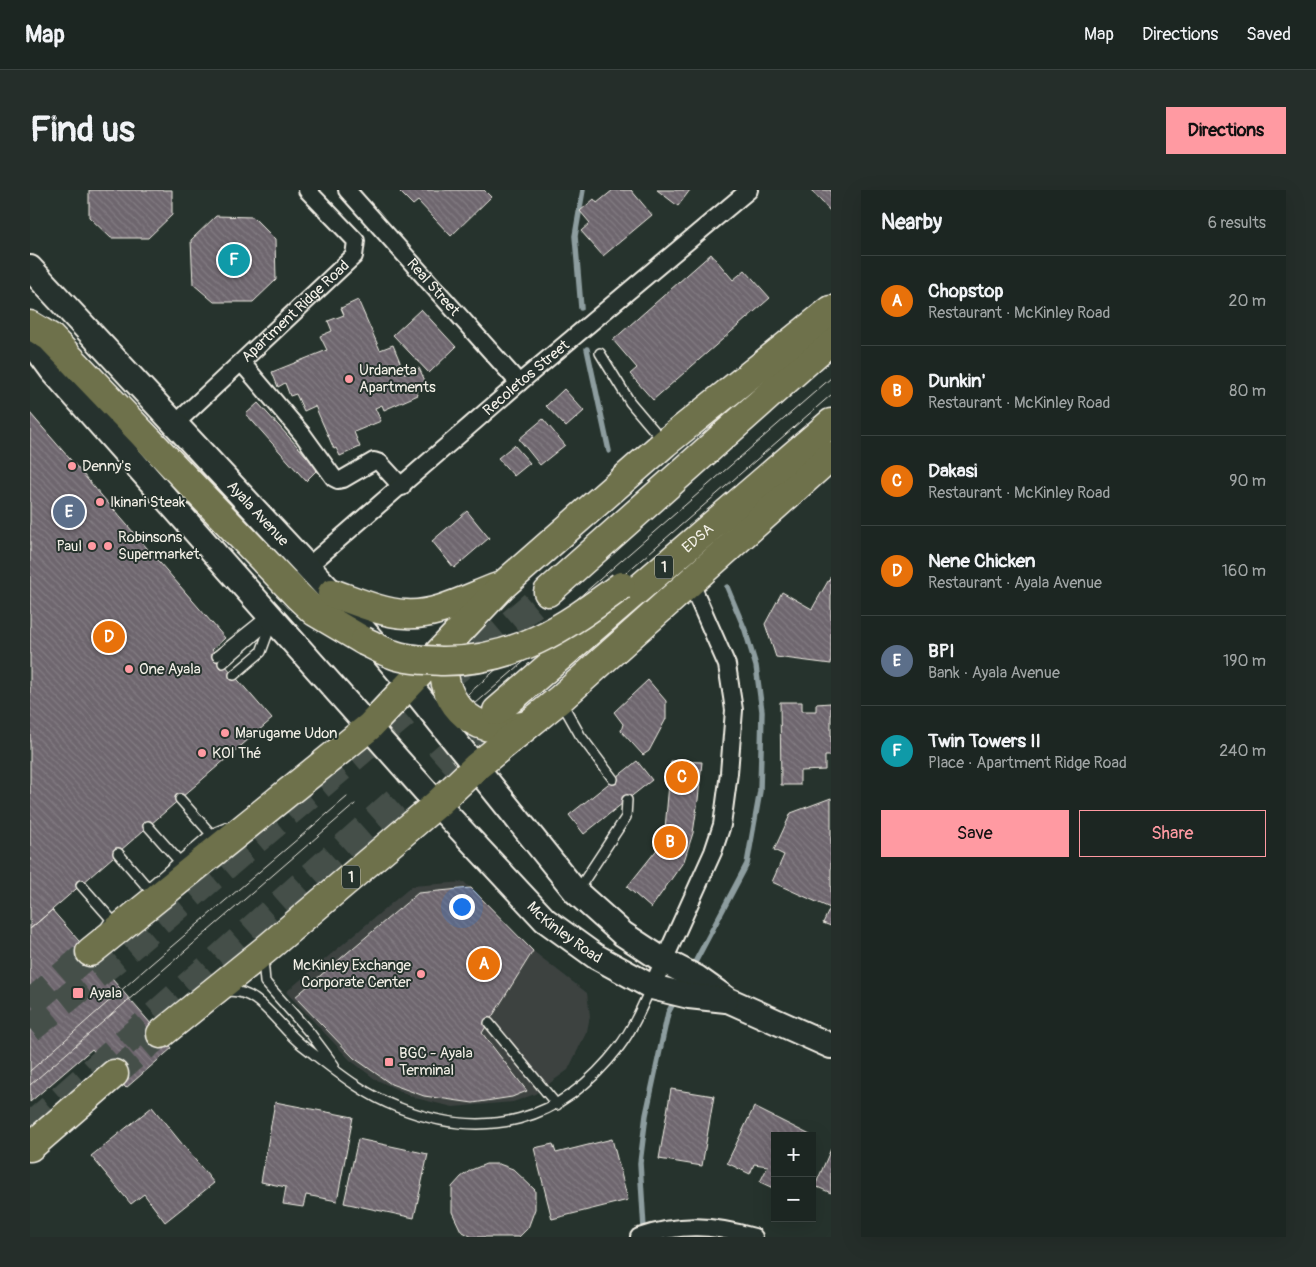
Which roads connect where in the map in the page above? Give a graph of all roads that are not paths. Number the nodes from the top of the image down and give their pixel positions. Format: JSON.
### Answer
{"nodes":[{"id":1,"x":307,"y":190,"type":"edge"},
{"id":2,"x":347,"y":190,"type":"edge"},
{"id":3,"x":747,"y":191,"type":"edge"},
{"id":4,"x":34,"y":280,"type":"edge"},
{"id":5,"x":831,"y":310,"type":"edge"},
{"id":6,"x":30,"y":325,"type":"edge"},
{"id":7,"x":30,"y":340,"type":"edge"},
{"id":8,"x":831,"y":340,"type":"edge"},
{"id":9,"x":600,"y":353,"type":"dead end"},
{"id":10,"x":242,"y":363,"type":"junction"},
{"id":11,"x":519,"y":383,"type":"junction"},
{"id":12,"x":831,"y":406,"type":"edge"},
{"id":13,"x":831,"y":423,"type":"edge"},
{"id":14,"x":175,"y":424,"type":"junction"},
{"id":15,"x":665,"y":443,"type":"junction"},
{"id":16,"x":831,"y":456,"type":"edge"},
{"id":17,"x":402,"y":487,"type":"junction"},
{"id":18,"x":306,"y":568,"type":"junction"},
{"id":19,"x":690,"y":580,"type":"junction"},
{"id":20,"x":502,"y":586,"type":"junction"},
{"id":21,"x":548,"y":592,"type":"tunnel mouth"},
{"id":22,"x":332,"y":593,"type":"junction"},
{"id":23,"x":271,"y":617,"type":"junction"},
{"id":24,"x":445,"y":648,"type":"junction"},
{"id":25,"x":220,"y":660,"type":"dead end"},
{"id":26,"x":234,"y":675,"type":"dead end"},
{"id":27,"x":410,"y":685,"type":"junction"},
{"id":28,"x":560,"y":699,"type":"junction"},
{"id":29,"x":497,"y":710,"type":"tunnel mouth"},
{"id":30,"x":530,"y":724,"type":"junction"},
{"id":31,"x":369,"y":727,"type":"junction"},
{"id":32,"x":476,"y":767,"type":"junction"},
{"id":33,"x":613,"y":780,"type":"dead end"},
{"id":34,"x":180,"y":799,"type":"dead end"},
{"id":35,"x":627,"y":800,"type":"dead end"},
{"id":36,"x":437,"y":804,"type":"junction"},
{"id":37,"x":263,"y":812,"type":"junction"},
{"id":38,"x":148,"y":826,"type":"dead end"},
{"id":39,"x":211,"y":834,"type":"junction"},
{"id":40,"x":118,"y":853,"type":"dead end"},
{"id":41,"x":179,"y":861,"type":"junction"},
{"id":42,"x":81,"y":885,"type":"dead end"},
{"id":43,"x":576,"y":892,"type":"junction"},
{"id":44,"x":265,"y":950,"type":"junction"},
{"id":45,"x":90,"y":952,"type":"joint"},
{"id":46,"x":664,"y":961,"type":"junction"},
{"id":47,"x":652,"y":987,"type":"junction"},
{"id":48,"x":210,"y":994,"type":"junction"},
{"id":49,"x":728,"y":1000,"type":"junction"},
{"id":50,"x":488,"y":1023,"type":"dead end"},
{"id":51,"x":161,"y":1034,"type":"tunnel mouth"},
{"id":52,"x":831,"y":1046,"type":"edge"},
{"id":53,"x":340,"y":1073,"type":"junction"},
{"id":54,"x":114,"y":1074,"type":"tunnel mouth"},
{"id":55,"x":557,"y":1105,"type":"junction"},
{"id":56,"x":30,"y":1147,"type":"edge"},
{"id":57,"x":639,"y":1237,"type":"edge"},
{"id":58,"x":754,"y":1237,"type":"edge"}],
"edges":[{"from":1,"to":10,"type":"street","name":"Apartment Ridge Road"},
{"from":2,"to":11,"type":"street","name":"Real Street"},
{"from":3,"to":11,"type":"street","name":"Recoletos Street"},
{"from":4,"to":14,"type":"main road","name":"Ayala Avenue"},
{"from":5,"to":15,"type":"highway"},
{"from":6,"to":12,"type":"highway","bridge":true},
{"from":7,"to":23,"type":"main road"},
{"from":8,"to":21,"type":"highway"},
{"from":9,"to":15,"type":"lane"},
{"from":10,"to":14,"type":"street","name":"Apartment Ridge Road"},
{"from":10,"to":17,"type":"street"},
{"from":11,"to":17,"type":"street","name":"Recoletos Street"},
{"from":13,"to":29,"type":"highway","name":"EDSA","number":"1"},
{"from":14,"to":18,"type":"main road","name":"Ayala Avenue"},
{"from":15,"to":20,"type":"highway"},
{"from":16,"to":19,"type":"highway","number":"1"},
{"from":17,"to":18,"type":"street","name":"Recoletos Street"},
{"from":18,"to":22,"type":"main road","name":"Ayala Avenue"},
{"from":19,"to":28,"type":"highway","number":"1"},
{"from":19,"to":46,"type":"street"},
{"from":20,"to":22,"type":"highway"},
{"from":20,"to":24,"type":"highway"},
{"from":22,"to":27,"type":"main road","name":"Ayala Avenue"},
{"from":23,"to":25,"type":"lane"},
{"from":23,"to":26,"type":"lane"},
{"from":23,"to":31,"type":"main road"},
{"from":24,"to":27,"type":"highway"},
{"from":24,"to":30,"type":"highway"},
{"from":27,"to":31,"type":"highway"},
{"from":27,"to":32,"type":"main road","name":"Ayala Avenue"},
{"from":28,"to":30,"type":"highway","number":"1"},
{"from":28,"to":33,"type":"lane"},
{"from":30,"to":32,"type":"highway","number":"1"},
{"from":31,"to":36,"type":"main road"},
{"from":31,"to":37,"type":"highway"},
{"from":32,"to":36,"type":"highway","number":"1"},
{"from":32,"to":43,"type":"main road","name":"McKinley Road"},
{"from":34,"to":39,"type":"lane"},
{"from":35,"to":43,"type":"lane"},
{"from":36,"to":44,"type":"highway","number":"1"},
{"from":36,"to":47,"type":"main road","name":"McKinley Road"},
{"from":37,"to":39,"type":"lane"},
{"from":37,"to":45,"type":"highway"},
{"from":38,"to":41,"type":"lane"},
{"from":39,"to":41,"type":"lane"},
{"from":40,"to":41,"type":"lane"},
{"from":42,"to":45,"type":"lane"},
{"from":43,"to":46,"type":"main road","name":"McKinley Road"},
{"from":44,"to":48,"type":"highway","number":"1"},
{"from":44,"to":53,"type":"lane"},
{"from":46,"to":47,"type":"street"},
{"from":46,"to":49,"type":"main road","name":"McKinley Road"},
{"from":47,"to":49,"type":"main road","name":"McKinley Road"},
{"from":47,"to":55,"type":"lane"},
{"from":48,"to":51,"type":"highway","number":"1"},
{"from":48,"to":53,"type":"lane"},
{"from":49,"to":52,"type":"main road","name":"McKinley Road"},
{"from":50,"to":55,"type":"lane"},
{"from":53,"to":55,"type":"lane"},
{"from":54,"to":56,"type":"highway"},
{"from":57,"to":58,"type":"street"}]}
